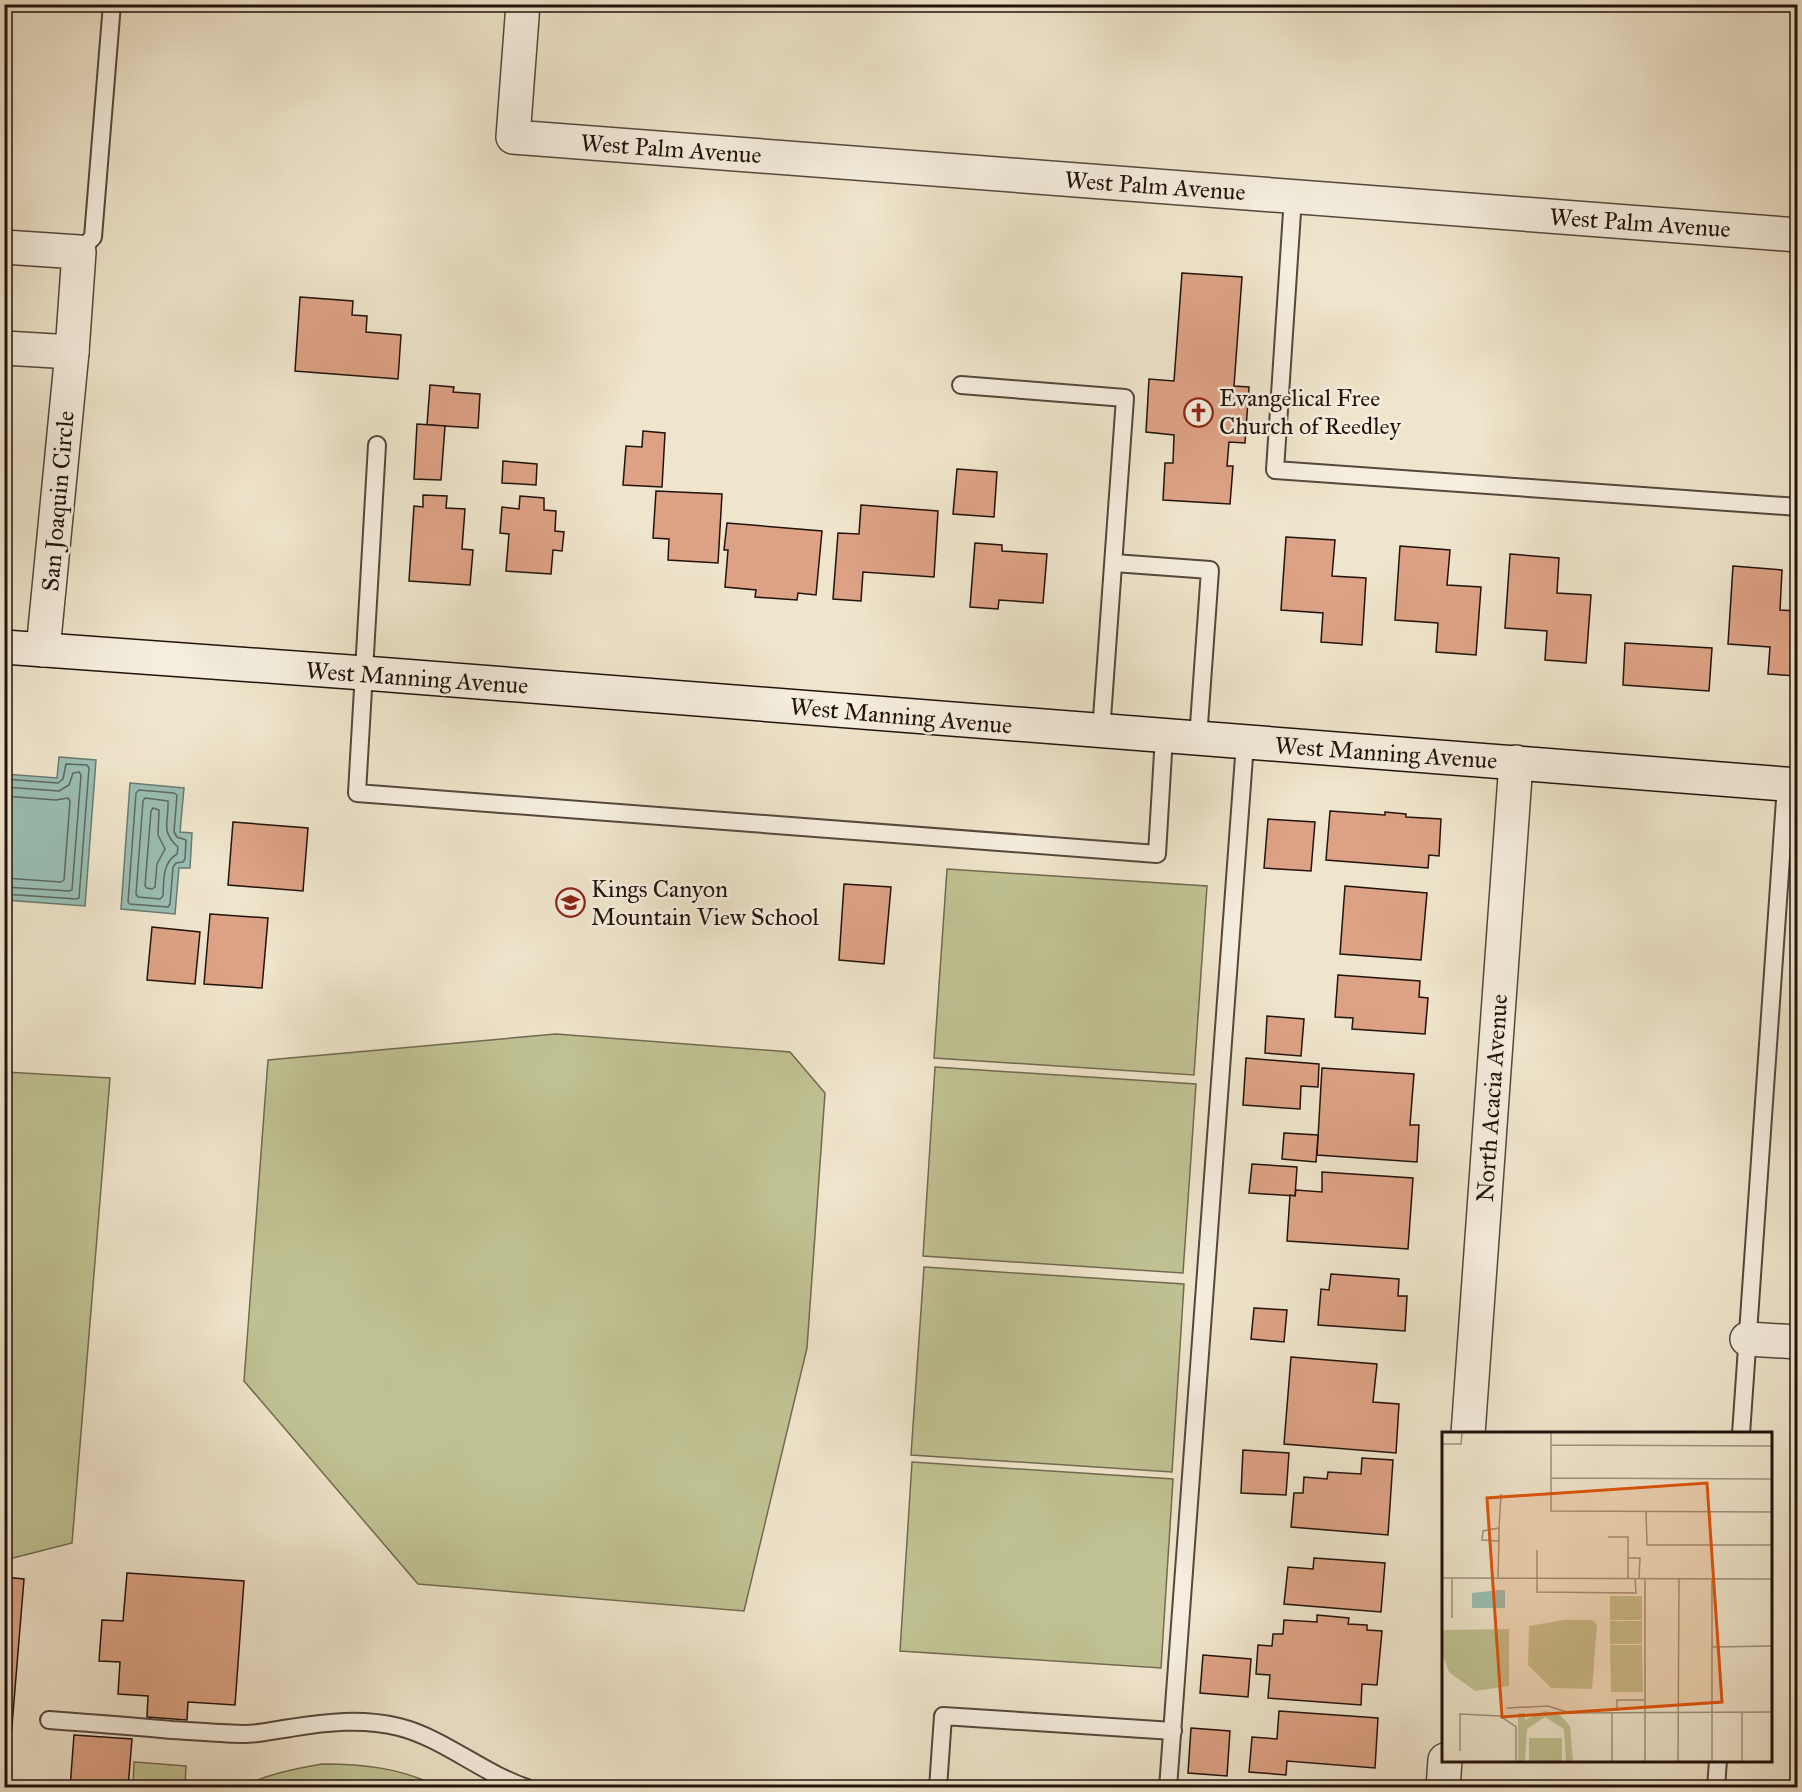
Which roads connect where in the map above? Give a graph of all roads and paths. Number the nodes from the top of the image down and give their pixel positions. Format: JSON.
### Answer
{"nodes":[{"id":1,"x":112,"y":4,"type":"edge"},
{"id":2,"x":523,"y":4,"type":"edge"},
{"id":3,"x":1293,"y":196,"type":"junction"},
{"id":4,"x":1797,"y":235,"type":"edge"},
{"id":5,"x":4,"y":247,"type":"edge"},
{"id":6,"x":79,"y":252,"type":"junction"},
{"id":7,"x":4,"y":348,"type":"edge"},
{"id":8,"x":72,"y":352,"type":"junction"},
{"id":9,"x":961,"y":386,"type":"dead end"},
{"id":10,"x":377,"y":445,"type":"dead end"},
{"id":11,"x":1797,"y":507,"type":"edge"},
{"id":12,"x":1114,"y":563,"type":"junction"},
{"id":13,"x":4,"y":647,"type":"edge"},
{"id":14,"x":44,"y":650,"type":"junction"},
{"id":15,"x":364,"y":673,"type":"junction"},
{"id":16,"x":1101,"y":732,"type":"junction"},
{"id":17,"x":1164,"y":736,"type":"junction"},
{"id":18,"x":1198,"y":739,"type":"junction"},
{"id":19,"x":1245,"y":743,"type":"junction"},
{"id":20,"x":1516,"y":762,"type":"junction"},
{"id":21,"x":1792,"y":785,"type":"edge"},
{"id":22,"x":1748,"y":1339,"type":"junction"},
{"id":23,"x":1797,"y":1342,"type":"edge"},
{"id":24,"x":1468,"y":1432,"type":"edge"},
{"id":25,"x":1741,"y":1432,"type":"edge"},
{"id":26,"x":49,"y":1720,"type":"dead end"},
{"id":27,"x":1173,"y":1731,"type":"junction"},
{"id":28,"x":1445,"y":1762,"type":"edge"},
{"id":29,"x":1718,"y":1762,"type":"edge"},
{"id":30,"x":527,"y":1788,"type":"edge"},
{"id":31,"x":938,"y":1788,"type":"edge"},
{"id":32,"x":1168,"y":1788,"type":"edge"},
{"id":33,"x":1443,"y":1788,"type":"edge"},
{"id":34,"x":1716,"y":1788,"type":"edge"}],
"edges":[{"from":1,"to":6,"type":"lane"},
{"from":2,"to":3,"type":"street","name":"West Palm Avenue"},
{"from":3,"to":4,"type":"street","name":"West Palm Avenue"},
{"from":3,"to":11,"type":"lane"},
{"from":5,"to":6,"type":"street"},
{"from":6,"to":8,"type":"street","name":"San Joaquin Circle"},
{"from":7,"to":8,"type":"street"},
{"from":8,"to":14,"type":"street","name":"San Joaquin Circle"},
{"from":9,"to":12,"type":"lane"},
{"from":10,"to":15,"type":"lane"},
{"from":12,"to":16,"type":"lane"},
{"from":12,"to":18,"type":"lane"},
{"from":13,"to":14,"type":"street","name":"West Manning Avenue"},
{"from":14,"to":15,"type":"street","name":"West Manning Avenue"},
{"from":15,"to":16,"type":"street","name":"West Manning Avenue"},
{"from":15,"to":17,"type":"lane"},
{"from":16,"to":17,"type":"street","name":"West Manning Avenue"},
{"from":17,"to":18,"type":"street","name":"West Manning Avenue"},
{"from":18,"to":19,"type":"street","name":"West Manning Avenue"},
{"from":19,"to":20,"type":"street","name":"West Manning Avenue"},
{"from":19,"to":27,"type":"lane"},
{"from":20,"to":21,"type":"street","name":"West Manning Avenue"},
{"from":20,"to":24,"type":"street","name":"North Acacia Avenue"},
{"from":21,"to":22,"type":"lane"},
{"from":22,"to":23,"type":"street"},
{"from":22,"to":25,"type":"lane"},
{"from":26,"to":30,"type":"lane"},
{"from":27,"to":31,"type":"lane"},
{"from":27,"to":32,"type":"lane"},
{"from":28,"to":33,"type":"street"},
{"from":29,"to":34,"type":"lane"}]}
